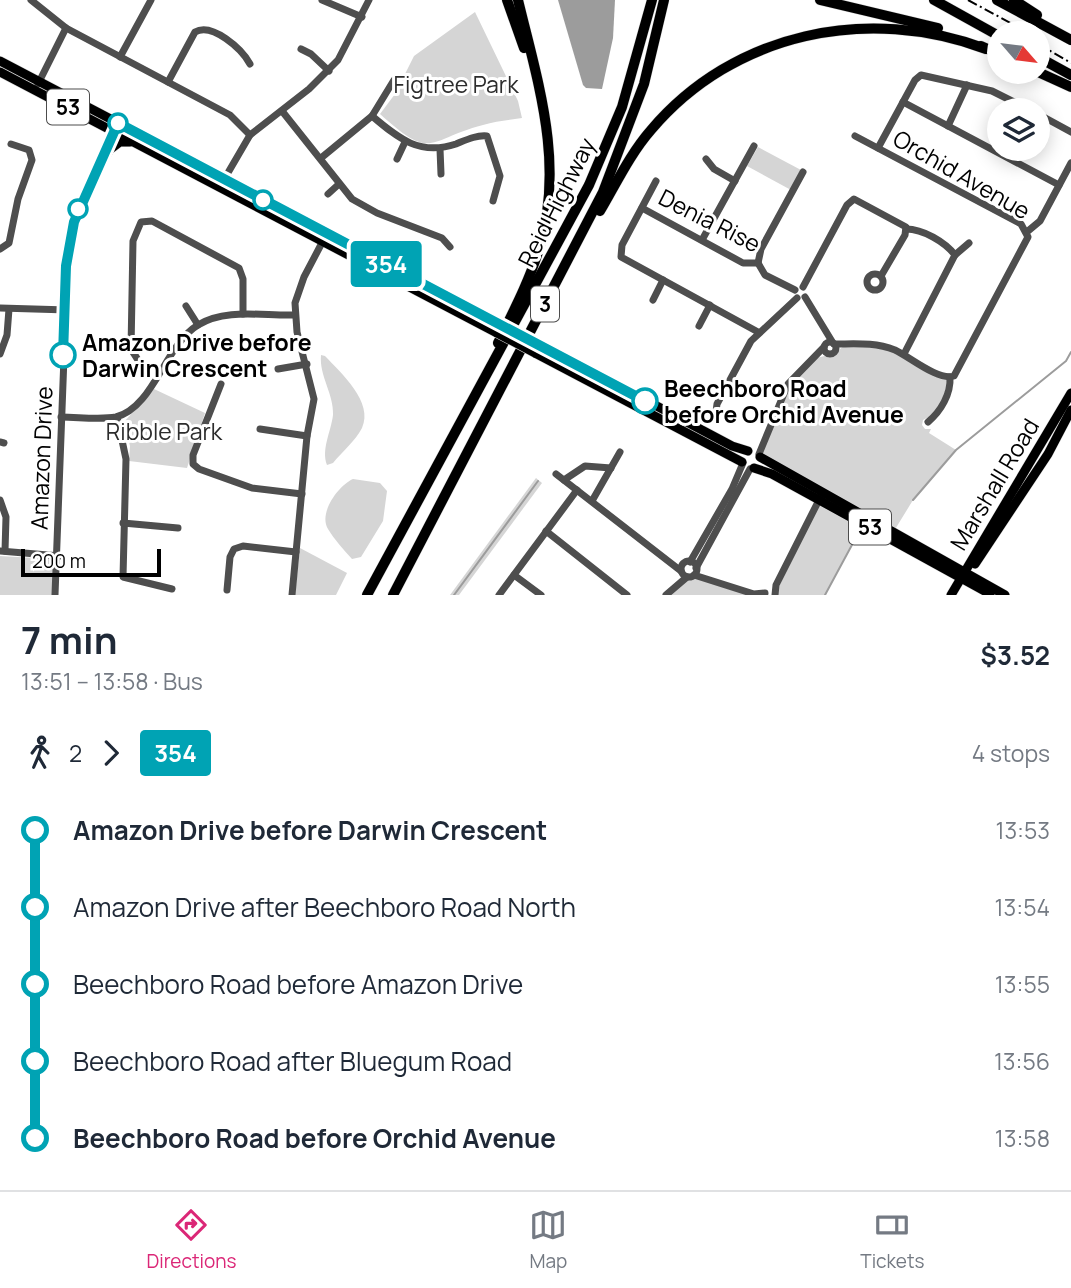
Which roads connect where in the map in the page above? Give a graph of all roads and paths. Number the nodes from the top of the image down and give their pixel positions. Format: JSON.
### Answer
{"nodes":[{"id":1,"x":31,"y":0,"type":"edge"},
{"id":2,"x":151,"y":0,"type":"edge"},
{"id":3,"x":321,"y":0,"type":"edge"},
{"id":4,"x":369,"y":0,"type":"edge"},
{"id":5,"x":507,"y":0,"type":"edge"},
{"id":6,"x":518,"y":0,"type":"edge"},
{"id":7,"x":652,"y":0,"type":"edge"},
{"id":8,"x":664,"y":0,"type":"edge"},
{"id":9,"x":820,"y":0,"type":"edge"},
{"id":10,"x":934,"y":0,"type":"edge"},
{"id":11,"x":997,"y":0,"type":"edge"},
{"id":12,"x":1014,"y":0,"type":"edge"},
{"id":13,"x":362,"y":17,"type":"junction"},
{"id":14,"x":65,"y":28,"type":"junction"},
{"id":15,"x":987,"y":29,"type":"edge"},
{"id":16,"x":1071,"y":38,"type":"edge"},
{"id":17,"x":301,"y":49,"type":"dead end"},
{"id":18,"x":986,"y":49,"type":"joint"},
{"id":19,"x":120,"y":57,"type":"junction"},
{"id":20,"x":0,"y":61,"type":"edge"},
{"id":21,"x":250,"y":64,"type":"dead end"},
{"id":22,"x":1050,"y":64,"type":"edge"},
{"id":23,"x":328,"y":71,"type":"junction"},
{"id":24,"x":0,"y":72,"type":"edge"},
{"id":25,"x":1071,"y":75,"type":"edge"},
{"id":26,"x":1050,"y":77,"type":"edge"},
{"id":27,"x":394,"y":80,"type":"dead end"},
{"id":28,"x":168,"y":82,"type":"junction"},
{"id":29,"x":37,"y":85,"type":"junction"},
{"id":30,"x":967,"y":85,"type":"junction"},
{"id":31,"x":1071,"y":87,"type":"edge"},
{"id":32,"x":1007,"y":98,"type":"edge"},
{"id":33,"x":543,"y":102,"type":"junction"},
{"id":34,"x":903,"y":102,"type":"junction"},
{"id":35,"x":282,"y":111,"type":"junction"},
{"id":36,"x":373,"y":116,"type":"junction"},
{"id":37,"x":1050,"y":121,"type":"edge"},
{"id":38,"x":948,"y":126,"type":"junction"},
{"id":39,"x":119,"y":128,"type":"junction"},
{"id":40,"x":1071,"y":132,"type":"edge"},
{"id":41,"x":250,"y":135,"type":"junction"},
{"id":42,"x":855,"y":136,"type":"dead end"},
{"id":43,"x":136,"y":142,"type":"junction"},
{"id":44,"x":405,"y":142,"type":"junction"},
{"id":45,"x":10,"y":144,"type":"dead end"},
{"id":46,"x":754,"y":146,"type":"dead end"},
{"id":47,"x":112,"y":148,"type":"junction"},
{"id":48,"x":878,"y":148,"type":"junction"},
{"id":49,"x":440,"y":149,"type":"junction"},
{"id":50,"x":321,"y":158,"type":"junction"},
{"id":51,"x":397,"y":159,"type":"dead end"},
{"id":52,"x":706,"y":159,"type":"dead end"},
{"id":53,"x":1071,"y":163,"type":"edge"},
{"id":54,"x":803,"y":172,"type":"dead end"},
{"id":55,"x":441,"y":174,"type":"dead end"},
{"id":56,"x":656,"y":181,"type":"dead end"},
{"id":57,"x":735,"y":181,"type":"junction"},
{"id":58,"x":222,"y":183,"type":"junction"},
{"id":59,"x":339,"y":184,"type":"junction"},
{"id":60,"x":1059,"y":185,"type":"junction"},
{"id":61,"x":328,"y":194,"type":"dead end"},
{"id":62,"x":492,"y":201,"type":"dead end"},
{"id":63,"x":642,"y":208,"type":"junction"},
{"id":64,"x":906,"y":229,"type":"junction"},
{"id":65,"x":1027,"y":230,"type":"junction"},
{"id":66,"x":325,"y":237,"type":"junction"},
{"id":67,"x":702,"y":240,"type":"junction"},
{"id":68,"x":969,"y":243,"type":"dead end"},
{"id":69,"x":450,"y":247,"type":"dead end"},
{"id":70,"x":0,"y":249,"type":"edge"},
{"id":71,"x":955,"y":255,"type":"junction"},
{"id":72,"x":758,"y":264,"type":"junction"},
{"id":73,"x":881,"y":276,"type":"dead end"},
{"id":74,"x":663,"y":280,"type":"junction"},
{"id":75,"x":800,"y":293,"type":"junction"},
{"id":76,"x":653,"y":300,"type":"dead end"},
{"id":77,"x":546,"y":302,"type":"junction"},
{"id":78,"x":710,"y":305,"type":"junction"},
{"id":79,"x":186,"y":306,"type":"dead end"},
{"id":80,"x":0,"y":308,"type":"edge"},
{"id":81,"x":9,"y":309,"type":"junction"},
{"id":82,"x":67,"y":310,"type":"junction"},
{"id":83,"x":243,"y":314,"type":"junction"},
{"id":84,"x":294,"y":315,"type":"junction"},
{"id":85,"x":198,"y":325,"type":"junction"},
{"id":86,"x":699,"y":326,"type":"dead end"},
{"id":87,"x":758,"y":332,"type":"junction"},
{"id":88,"x":824,"y":332,"type":"junction"},
{"id":89,"x":824,"y":346,"type":"junction"},
{"id":90,"x":537,"y":348,"type":"junction"},
{"id":91,"x":833,"y":348,"type":"junction"},
{"id":92,"x":0,"y":354,"type":"edge"},
{"id":93,"x":904,"y":354,"type":"junction"},
{"id":94,"x":812,"y":359,"type":"junction"},
{"id":95,"x":307,"y":364,"type":"junction"},
{"id":96,"x":278,"y":369,"type":"dead end"},
{"id":97,"x":158,"y":374,"type":"junction"},
{"id":98,"x":950,"y":377,"type":"junction"},
{"id":99,"x":221,"y":384,"type":"dead end"},
{"id":100,"x":1071,"y":393,"type":"edge"},
{"id":101,"x":1071,"y":410,"type":"edge"},
{"id":102,"x":117,"y":416,"type":"junction"},
{"id":103,"x":63,"y":417,"type":"junction"},
{"id":104,"x":715,"y":419,"type":"dead end"},
{"id":105,"x":928,"y":422,"type":"dead end"},
{"id":106,"x":261,"y":429,"type":"dead end"},
{"id":107,"x":307,"y":436,"type":"junction"},
{"id":108,"x":620,"y":452,"type":"dead end"},
{"id":109,"x":754,"y":453,"type":"junction"},
{"id":110,"x":747,"y":465,"type":"junction"},
{"id":111,"x":611,"y":468,"type":"junction"},
{"id":112,"x":556,"y":474,"type":"dead end"},
{"id":113,"x":564,"y":480,"type":"junction"},
{"id":114,"x":741,"y":484,"type":"junction"},
{"id":115,"x":577,"y":489,"type":"junction"},
{"id":116,"x":732,"y":489,"type":"junction"},
{"id":117,"x":302,"y":494,"type":"junction"},
{"id":118,"x":821,"y":496,"type":"junction"},
{"id":119,"x":0,"y":500,"type":"edge"},
{"id":120,"x":592,"y":501,"type":"junction"},
{"id":121,"x":415,"y":506,"type":"junction"},
{"id":122,"x":123,"y":523,"type":"junction"},
{"id":123,"x":177,"y":528,"type":"dead end"},
{"id":124,"x":546,"y":531,"type":"junction"},
{"id":125,"x":3,"y":551,"type":"edge"},
{"id":126,"x":296,"y":552,"type":"junction"},
{"id":127,"x":58,"y":556,"type":"junction"},
{"id":128,"x":671,"y":561,"type":"junction"},
{"id":129,"x":687,"y":562,"type":"junction"},
{"id":130,"x":690,"y":572,"type":"junction"},
{"id":131,"x":514,"y":575,"type":"junction"},
{"id":132,"x":964,"y":576,"type":"junction"},
{"id":133,"x":172,"y":589,"type":"dead end"},
{"id":134,"x":227,"y":590,"type":"dead end"},
{"id":135,"x":755,"y":594,"type":"edge"},
{"id":136,"x":770,"y":594,"type":"edge"},
{"id":137,"x":57,"y":595,"type":"edge"},
{"id":138,"x":292,"y":595,"type":"edge"},
{"id":139,"x":367,"y":595,"type":"edge"},
{"id":140,"x":393,"y":595,"type":"edge"},
{"id":141,"x":499,"y":595,"type":"edge"},
{"id":142,"x":541,"y":595,"type":"edge"},
{"id":143,"x":627,"y":595,"type":"edge"},
{"id":144,"x":666,"y":595,"type":"edge"},
{"id":145,"x":953,"y":595,"type":"edge"},
{"id":146,"x":992,"y":595,"type":"edge"},
{"id":147,"x":1004,"y":595,"type":"edge"}],
"edges":[{"from":1,"to":14,"type":"street"},
{"from":2,"to":19,"type":"street"},
{"from":3,"to":13,"type":"street"},
{"from":4,"to":13,"type":"street"},
{"from":5,"to":33,"type":"highway"},
{"from":6,"to":33,"type":"highway"},
{"from":7,"to":121,"type":"highway","name":"Reid Highway","number":"3"},
{"from":8,"to":77,"type":"highway","name":"Reid Highway","number":"3"},
{"from":9,"to":18,"type":"highway"},
{"from":10,"to":15,"type":"highway"},
{"from":11,"to":16,"type":"highway"},
{"from":12,"to":16,"type":"highway"},
{"from":13,"to":23,"type":"street"},
{"from":14,"to":19,"type":"street"},
{"from":14,"to":29,"type":"street"},
{"from":17,"to":23,"type":"street"},
{"from":18,"to":77,"type":"highway"},
{"from":19,"to":28,"type":"street"},
{"from":20,"to":29,"type":"main road","number":"53"},
{"from":21,"to":28,"type":"street"},
{"from":22,"to":25,"type":"highway"},
{"from":23,"to":35,"type":"street"},
{"from":24,"to":29,"type":"main road","number":"53"},
{"from":26,"to":31,"type":"highway"},
{"from":27,"to":36,"type":"street"},
{"from":28,"to":41,"type":"street"},
{"from":29,"to":39,"type":"main road","number":"53"},
{"from":30,"to":32,"type":"street"},
{"from":30,"to":34,"type":"street"},
{"from":30,"to":38,"type":"street"},
{"from":33,"to":121,"type":"highway"},
{"from":34,"to":38,"type":"street"},
{"from":34,"to":48,"type":"street"},
{"from":35,"to":41,"type":"street"},
{"from":35,"to":50,"type":"street"},
{"from":36,"to":44,"type":"street"},
{"from":36,"to":50,"type":"street"},
{"from":37,"to":40,"type":"street"},
{"from":38,"to":60,"type":"street"},
{"from":39,"to":43,"type":"main road","number":"53"},
{"from":39,"to":47,"type":"street","name":"Amazon Drive"},
{"from":39,"to":58,"type":"main road","number":"53"},
{"from":39,"to":82,"type":"street","name":"Amazon Drive"},
{"from":41,"to":58,"type":"street"},
{"from":42,"to":48,"type":"street","name":"Orchid Avenue"},
{"from":43,"to":47,"type":"main road"},
{"from":43,"to":58,"type":"main road","number":"53"},
{"from":44,"to":49,"type":"street"},
{"from":44,"to":51,"type":"street"},
{"from":45,"to":70,"type":"street"},
{"from":46,"to":57,"type":"street"},
{"from":47,"to":82,"type":"street","name":"Amazon Drive"},
{"from":48,"to":65,"type":"street","name":"Orchid Avenue"},
{"from":49,"to":55,"type":"street"},
{"from":49,"to":62,"type":"street"},
{"from":50,"to":59,"type":"street"},
{"from":52,"to":57,"type":"street"},
{"from":53,"to":60,"type":"street"},
{"from":54,"to":72,"type":"street"},
{"from":56,"to":63,"type":"street"},
{"from":57,"to":67,"type":"street"},
{"from":58,"to":66,"type":"main road","number":"53"},
{"from":59,"to":61,"type":"street"},
{"from":59,"to":69,"type":"street"},
{"from":60,"to":65,"type":"street"},
{"from":63,"to":67,"type":"street","name":"Denia Rise"},
{"from":63,"to":74,"type":"street"},
{"from":64,"to":71,"type":"street"},
{"from":64,"to":73,"type":"street"},
{"from":64,"to":75,"type":"street"},
{"from":65,"to":98,"type":"street","name":"Orchid Avenue"},
{"from":66,"to":84,"type":"street"},
{"from":66,"to":90,"type":"main road","number":"53","bridge":true},
{"from":67,"to":72,"type":"street","name":"Denia Rise"},
{"from":68,"to":71,"type":"street"},
{"from":71,"to":93,"type":"street"},
{"from":72,"to":75,"type":"street","name":"Denia Rise"},
{"from":74,"to":76,"type":"street"},
{"from":74,"to":78,"type":"street"},
{"from":75,"to":87,"type":"street"},
{"from":75,"to":88,"type":"street"},
{"from":77,"to":140,"type":"highway","name":"Reid Highway","number":"3"},
{"from":78,"to":86,"type":"street"},
{"from":78,"to":87,"type":"street"},
{"from":79,"to":85,"type":"street"},
{"from":80,"to":81,"type":"street"},
{"from":81,"to":82,"type":"street"},
{"from":81,"to":92,"type":"street"},
{"from":82,"to":103,"type":"street","name":"Amazon Drive"},
{"from":83,"to":84,"type":"street"},
{"from":83,"to":85,"type":"street"},
{"from":83,"to":97,"type":"street"},
{"from":84,"to":95,"type":"street"},
{"from":85,"to":97,"type":"street"},
{"from":87,"to":104,"type":"street"},
{"from":88,"to":89,"type":"street"},
{"from":88,"to":91,"type":"street"},
{"from":89,"to":91,"type":"street"},
{"from":89,"to":94,"type":"street"},
{"from":90,"to":109,"type":"main road","number":"53"},
{"from":90,"to":110,"type":"main road","number":"53"},
{"from":91,"to":93,"type":"street"},
{"from":91,"to":94,"type":"street"},
{"from":93,"to":98,"type":"street"},
{"from":94,"to":109,"type":"street"},
{"from":95,"to":96,"type":"street"},
{"from":95,"to":107,"type":"street"},
{"from":97,"to":102,"type":"street"},
{"from":98,"to":105,"type":"street","name":"Orchid Avenue"},
{"from":99,"to":117,"type":"street"},
{"from":100,"to":132,"type":"main road","name":"Marshall Road"},
{"from":101,"to":132,"type":"main road","name":"Marshall Road"},
{"from":102,"to":103,"type":"street"},
{"from":102,"to":122,"type":"street"},
{"from":103,"to":127,"type":"street","name":"Amazon Drive"},
{"from":106,"to":107,"type":"street"},
{"from":107,"to":117,"type":"street"},
{"from":108,"to":111,"type":"street"},
{"from":109,"to":110,"type":"main road"},
{"from":109,"to":110,"type":"main road"},
{"from":109,"to":118,"type":"main road","number":"53"},
{"from":110,"to":114,"type":"street"},
{"from":110,"to":116,"type":"street"},
{"from":110,"to":118,"type":"main road","number":"53"},
{"from":111,"to":113,"type":"street"},
{"from":111,"to":120,"type":"street"},
{"from":112,"to":113,"type":"street"},
{"from":113,"to":115,"type":"street"},
{"from":114,"to":116,"type":"street"},
{"from":114,"to":130,"type":"street"},
{"from":115,"to":120,"type":"street"},
{"from":115,"to":124,"type":"street"},
{"from":116,"to":129,"type":"street"},
{"from":117,"to":126,"type":"street"},
{"from":118,"to":132,"type":"main road","number":"53"},
{"from":118,"to":136,"type":"street"},
{"from":119,"to":125,"type":"street"},
{"from":120,"to":128,"type":"street"},
{"from":121,"to":139,"type":"highway","name":"Reid Highway","number":"3"},
{"from":122,"to":123,"type":"street"},
{"from":122,"to":133,"type":"street"},
{"from":124,"to":131,"type":"street"},
{"from":124,"to":143,"type":"street"},
{"from":125,"to":127,"type":"street"},
{"from":126,"to":134,"type":"street"},
{"from":126,"to":138,"type":"street"},
{"from":127,"to":137,"type":"street","name":"Amazon Drive"},
{"from":128,"to":129,"type":"street"},
{"from":128,"to":130,"type":"street"},
{"from":129,"to":130,"type":"street"},
{"from":129,"to":130,"type":"street"},
{"from":130,"to":135,"type":"street"},
{"from":130,"to":144,"type":"street"},
{"from":131,"to":141,"type":"street"},
{"from":131,"to":142,"type":"street"},
{"from":132,"to":145,"type":"main road","name":"Marshall Road"},
{"from":132,"to":146,"type":"main road","number":"53"},
{"from":132,"to":147,"type":"main road","number":"53"},
{"from":135,"to":136,"type":"street"}]}
